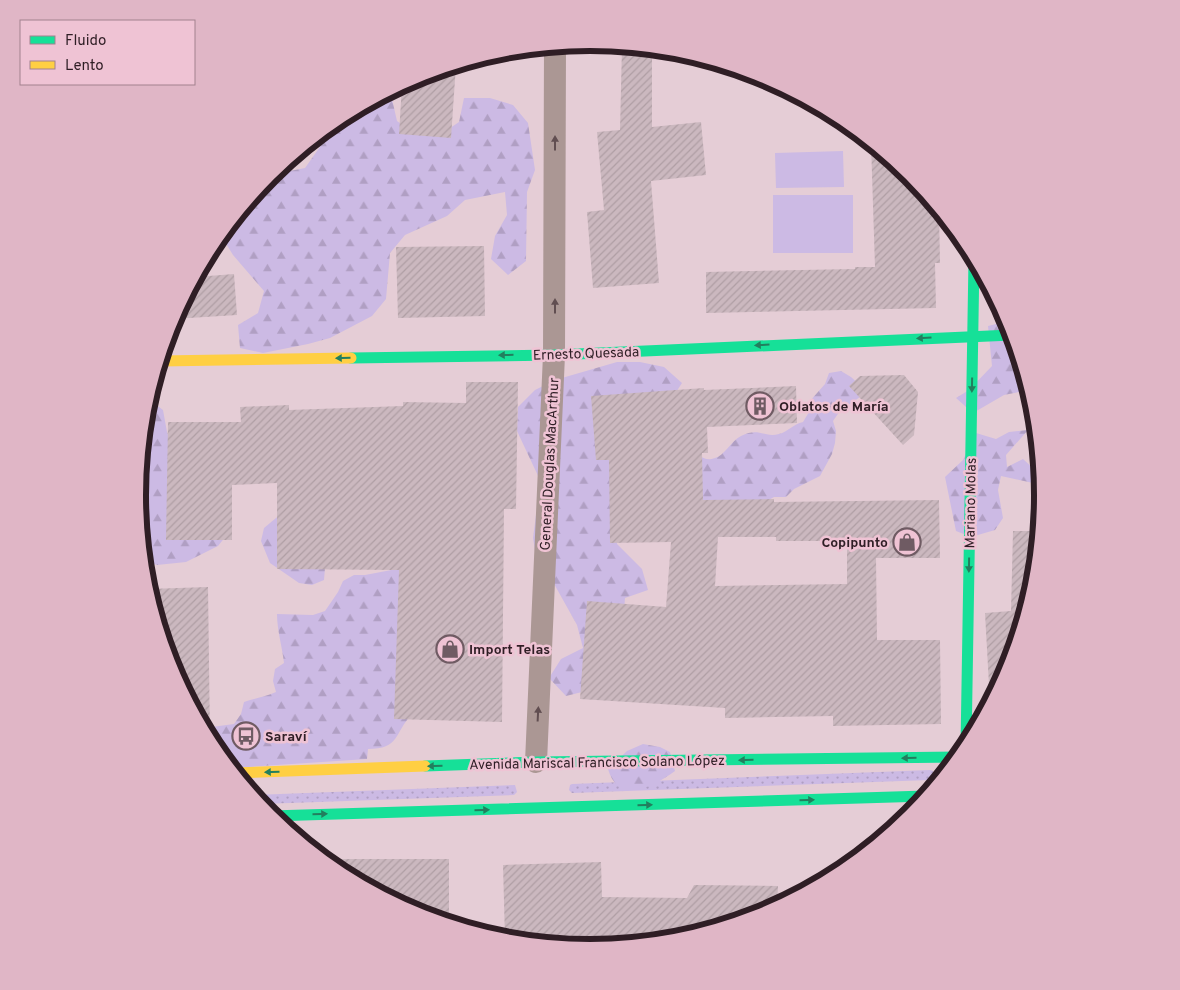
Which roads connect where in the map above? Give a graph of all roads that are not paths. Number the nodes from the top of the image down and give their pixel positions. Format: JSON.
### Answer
{"nodes":[{"id":1,"x":555,"y":53,"type":"edge"},
{"id":2,"x":974,"y":273,"type":"edge"},
{"id":3,"x":1004,"y":335,"type":"edge"},
{"id":4,"x":973,"y":336,"type":"junction"},
{"id":5,"x":554,"y":354,"type":"junction"},
{"id":6,"x":167,"y":361,"type":"edge"},
{"id":7,"x":966,"y":730,"type":"edge"},
{"id":8,"x":948,"y":757,"type":"edge"},
{"id":9,"x":536,"y":762,"type":"junction"},
{"id":10,"x":244,"y":773,"type":"edge"},
{"id":11,"x":916,"y":796,"type":"edge"},
{"id":12,"x":283,"y":816,"type":"edge"}],
"edges":[{"from":5,"to":1,"type":"street","name":"General Douglas MacArthur","one_way":true},
{"from":2,"to":4,"type":"main road","name":"Mariano Molas"},
{"from":3,"to":4,"type":"main road","name":"Ernesto Quesada"},
{"from":4,"to":5,"type":"main road","name":"Ernesto Quesada","one_way":true},
{"from":4,"to":7,"type":"main road","name":"Mariano Molas","one_way":true},
{"from":5,"to":6,"type":"main road","name":"Ernesto Quesada","one_way":true},
{"from":9,"to":5,"type":"street","name":"General Douglas MacArthur","one_way":true},
{"from":8,"to":9,"type":"main road","name":"Avenida Mariscal Francisco Solano López","one_way":true},
{"from":9,"to":10,"type":"main road","name":"Avenida Mariscal Francisco Solano López","one_way":true},
{"from":12,"to":11,"type":"main road","one_way":true}]}
